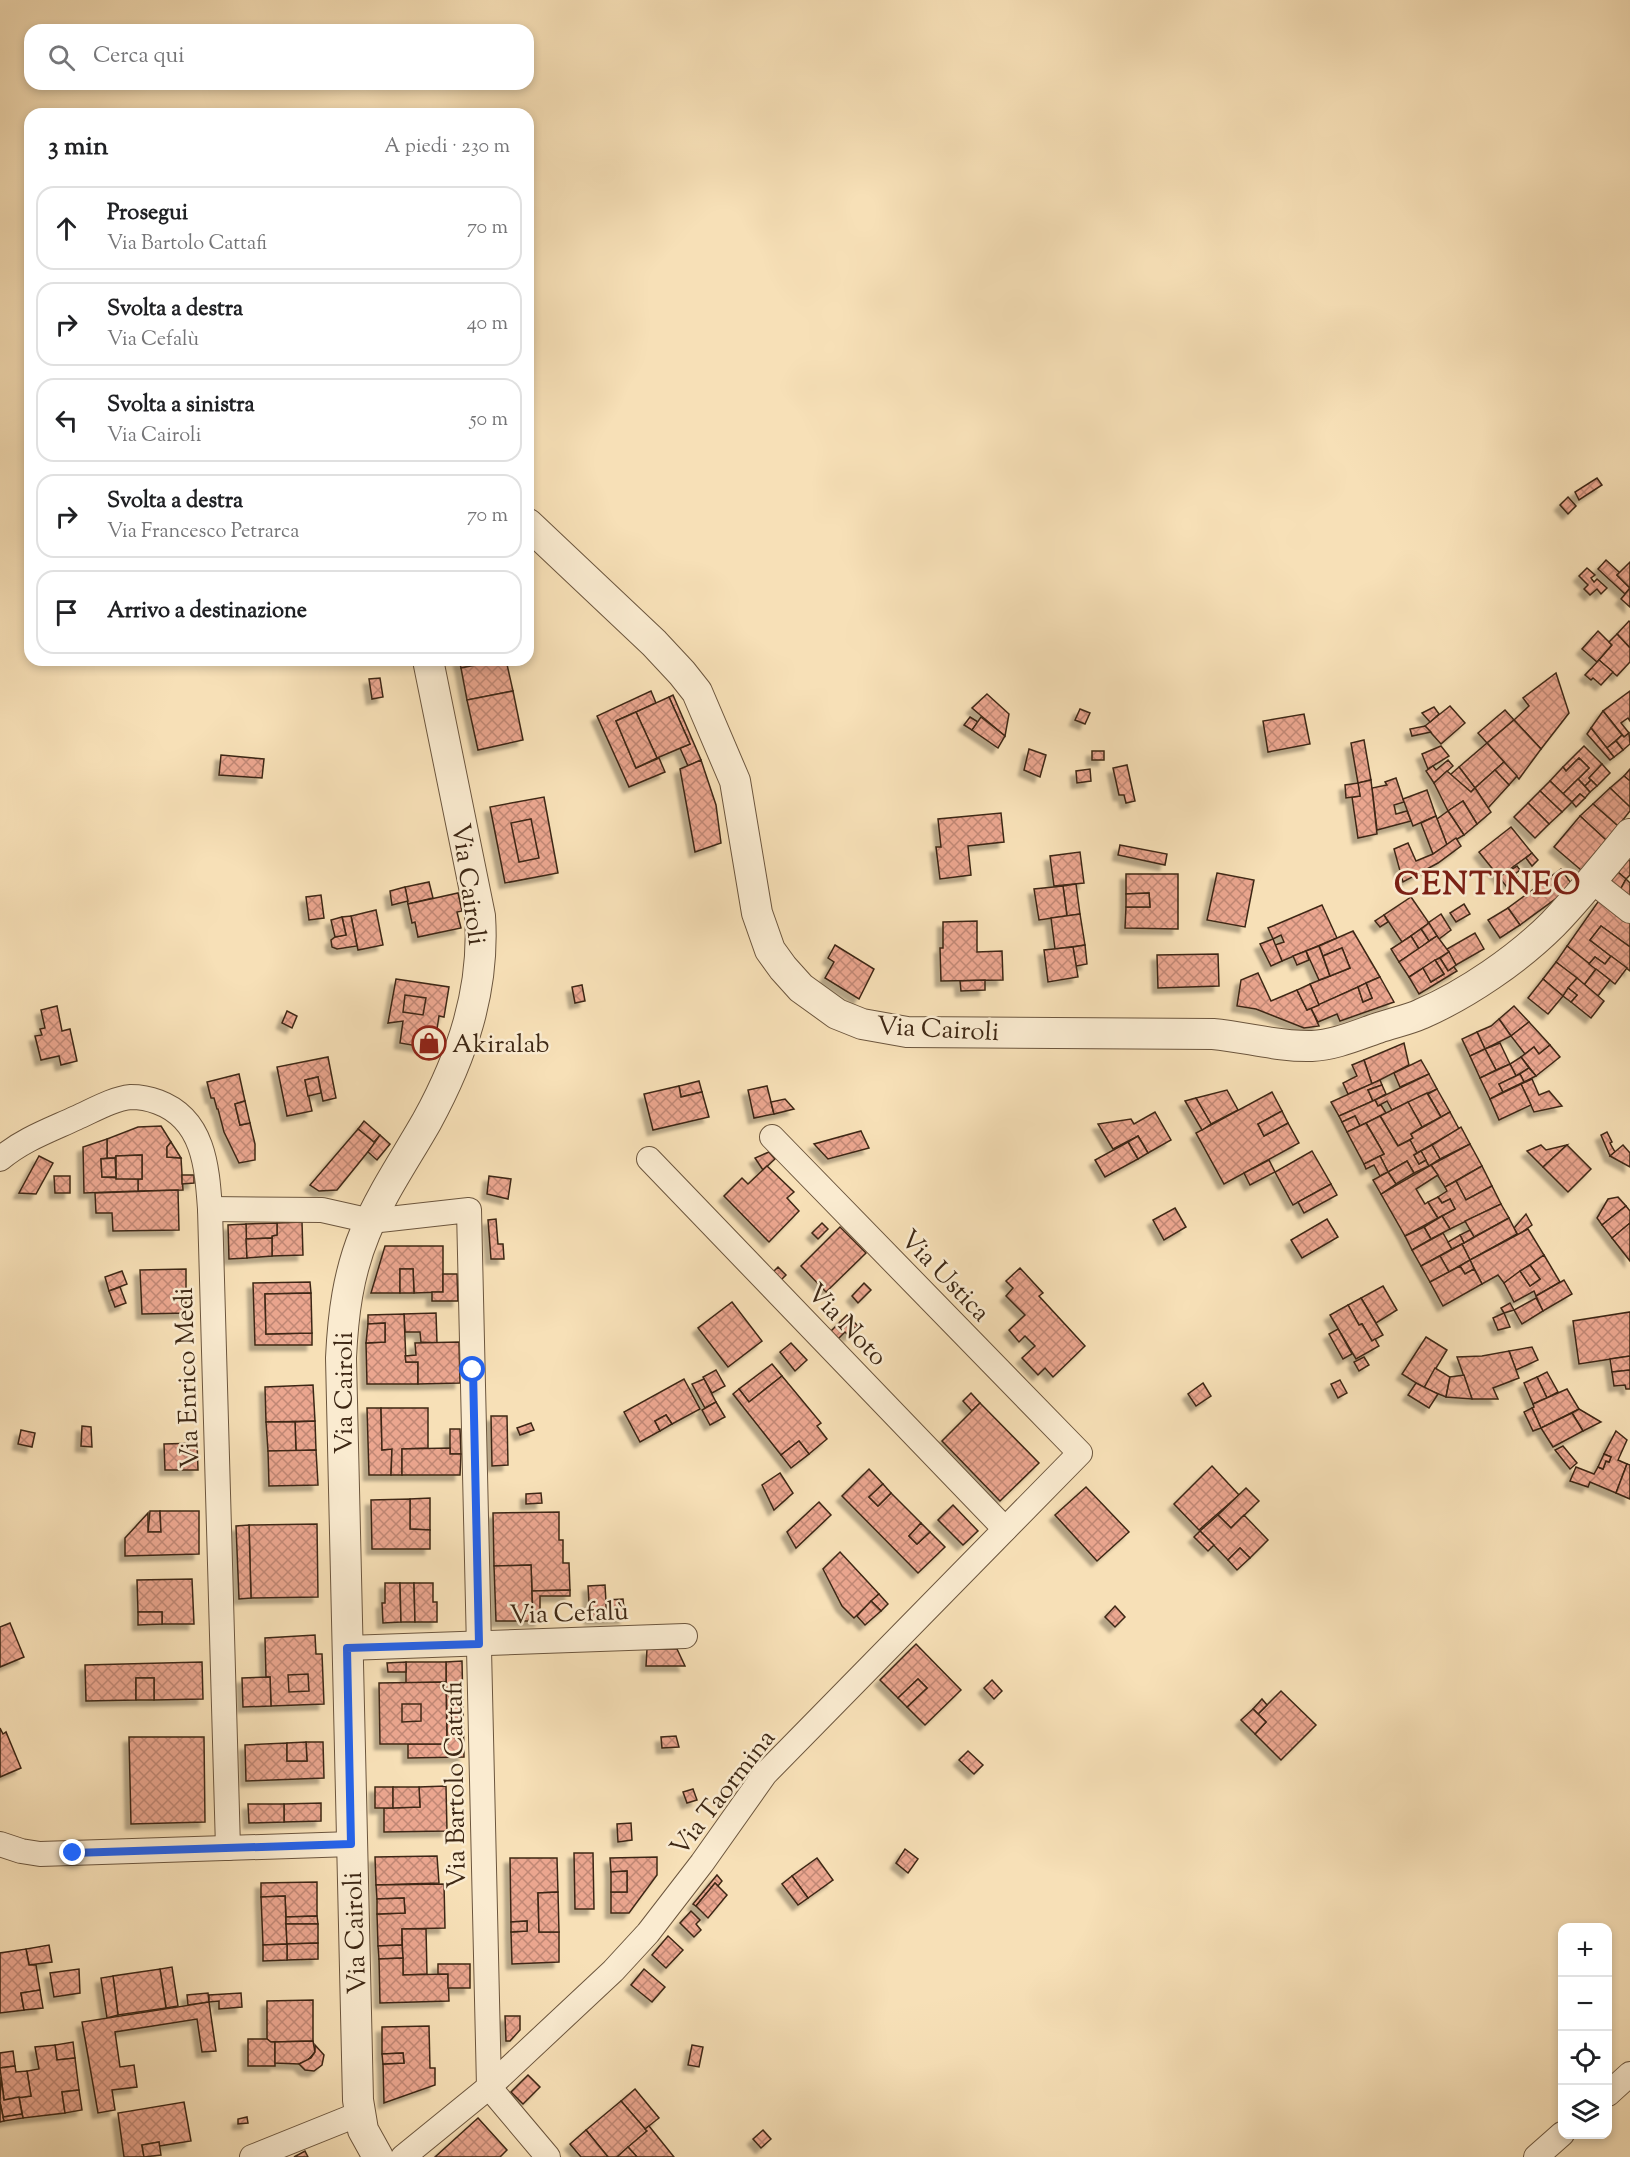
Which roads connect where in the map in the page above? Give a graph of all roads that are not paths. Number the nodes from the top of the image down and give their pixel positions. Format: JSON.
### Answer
{"nodes":[{"id":1,"x":534,"y":530,"type":"edge"},
{"id":2,"x":429,"y":666,"type":"edge"},
{"id":3,"x":1630,"y":834,"type":"edge"},
{"id":4,"x":1592,"y":881,"type":"junction"},
{"id":5,"x":1630,"y":911,"type":"edge"},
{"id":6,"x":772,"y":1137,"type":"dead end"},
{"id":7,"x":0,"y":1159,"type":"edge"},
{"id":8,"x":649,"y":1159,"type":"dead end"},
{"id":9,"x":210,"y":1209,"type":"junction"},
{"id":10,"x":370,"y":1221,"type":"junction"},
{"id":11,"x":1080,"y":1453,"type":"joint"},
{"id":12,"x":1005,"y":1529,"type":"junction"},
{"id":13,"x":685,"y":1636,"type":"dead end"},
{"id":14,"x":479,"y":1644,"type":"junction"},
{"id":15,"x":347,"y":1648,"type":"junction"},
{"id":16,"x":351,"y":1844,"type":"junction"},
{"id":17,"x":2,"y":1848,"type":"edge"},
{"id":18,"x":228,"y":1848,"type":"junction"},
{"id":19,"x":1630,"y":2074,"type":"edge"},
{"id":20,"x":489,"y":2087,"type":"junction"},
{"id":21,"x":1612,"y":2090,"type":"edge"},
{"id":22,"x":359,"y":2114,"type":"junction"},
{"id":23,"x":1558,"y":2138,"type":"edge"},
{"id":24,"x":252,"y":2157,"type":"edge"},
{"id":25,"x":378,"y":2157,"type":"edge"},
{"id":26,"x":403,"y":2157,"type":"edge"},
{"id":27,"x":548,"y":2157,"type":"edge"},
{"id":28,"x":1536,"y":2157,"type":"edge"}],
"edges":[{"from":1,"to":4,"type":"street","name":"Via Cairoli"},
{"from":2,"to":10,"type":"street","name":"Via Cairoli"},
{"from":3,"to":4,"type":"street","name":"Via Cairoli"},
{"from":4,"to":5,"type":"street"},
{"from":6,"to":11,"type":"street","name":"Via Ustica"},
{"from":7,"to":9,"type":"street","name":"Via Enrico Medi"},
{"from":8,"to":12,"type":"street","name":"Via Noto"},
{"from":9,"to":10,"type":"street"},
{"from":9,"to":18,"type":"street","name":"Via Enrico Medi"},
{"from":10,"to":14,"type":"street","name":"Via Bartolo Cattafi"},
{"from":10,"to":15,"type":"street","name":"Via Cairoli"},
{"from":11,"to":12,"type":"street","name":"Via Taormina"},
{"from":12,"to":20,"type":"street","name":"Via Taormina"},
{"from":13,"to":14,"type":"street","name":"Via Cefalù"},
{"from":14,"to":15,"type":"street","name":"Via Cefalù"},
{"from":14,"to":20,"type":"street","name":"Via Bartolo Cattafi"},
{"from":15,"to":16,"type":"street","name":"Via Cairoli"},
{"from":16,"to":18,"type":"street"},
{"from":16,"to":22,"type":"street","name":"Via Cairoli"},
{"from":17,"to":18,"type":"street"},
{"from":19,"to":21,"type":"street"},
{"from":20,"to":26,"type":"street","name":"Via Taormina"},
{"from":20,"to":27,"type":"street"},
{"from":22,"to":24,"type":"street"},
{"from":22,"to":25,"type":"street","name":"Via Cairoli"},
{"from":23,"to":28,"type":"street"}]}
